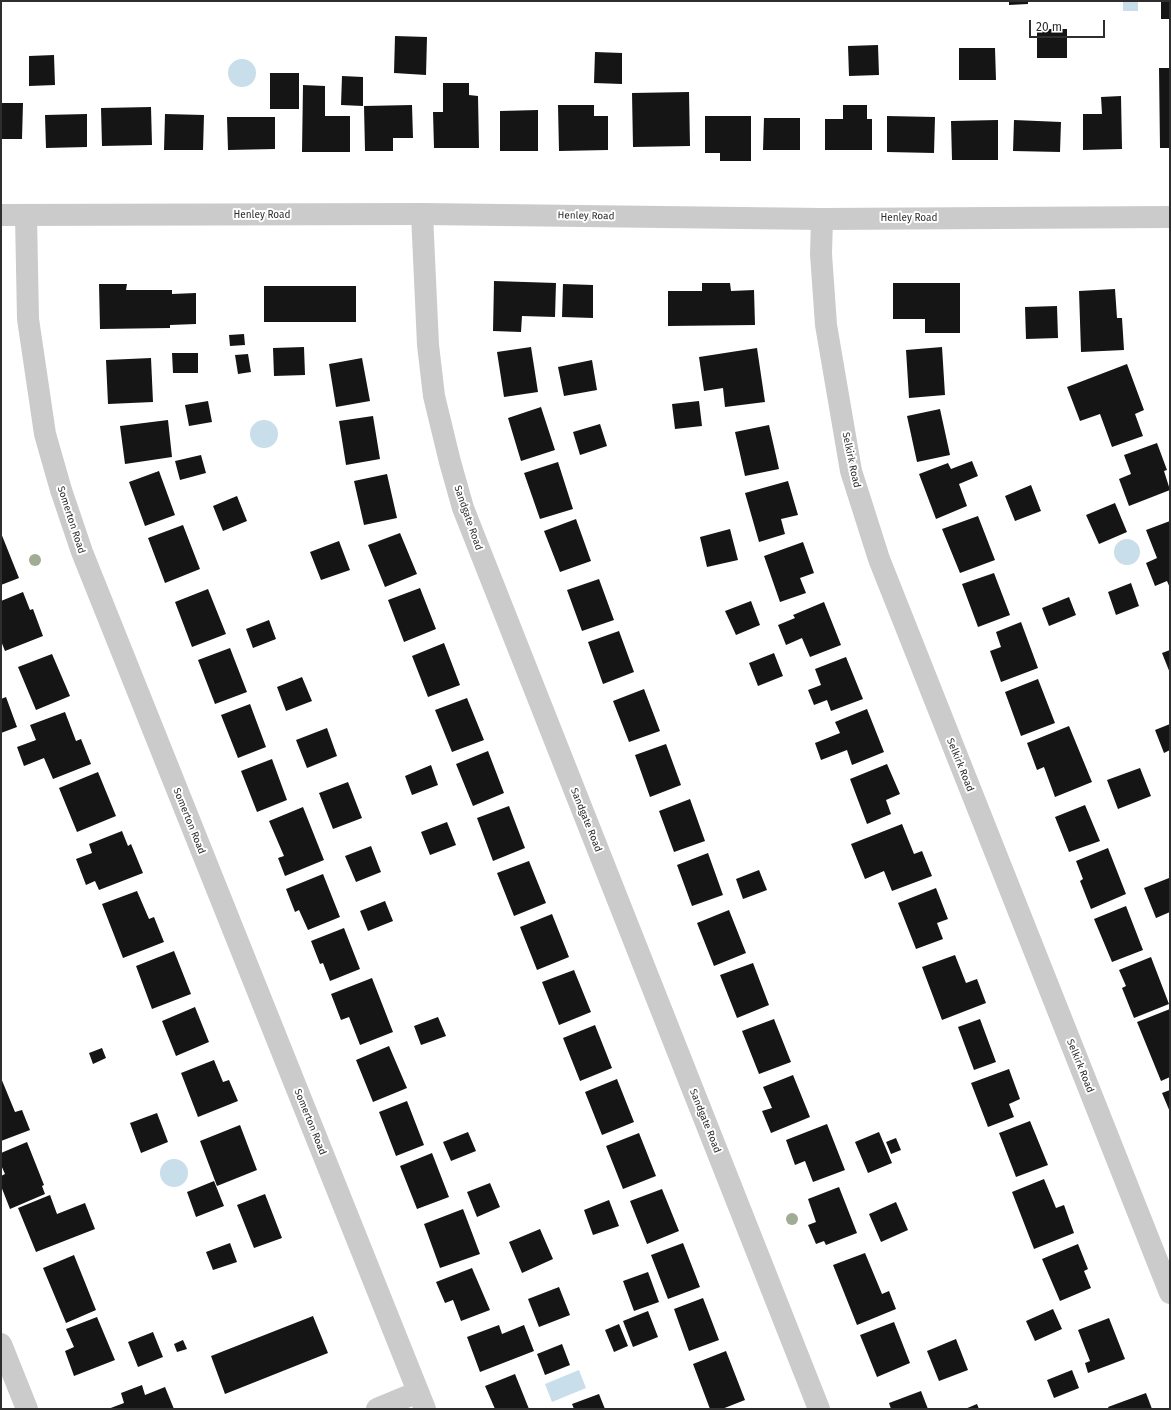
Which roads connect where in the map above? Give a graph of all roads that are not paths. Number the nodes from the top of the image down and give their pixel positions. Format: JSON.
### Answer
{"nodes":[{"id":1,"x":422,"y":214,"type":"junction"},
{"id":2,"x":1,"y":215,"type":"edge"},
{"id":3,"x":26,"y":216,"type":"junction"},
{"id":4,"x":1170,"y":217,"type":"edge"},
{"id":5,"x":822,"y":219,"type":"junction"},
{"id":6,"x":1170,"y":1293,"type":"edge"},
{"id":7,"x":1,"y":1344,"type":"edge"},
{"id":8,"x":421,"y":1401,"type":"edge"},
{"id":9,"x":27,"y":1409,"type":"edge"},
{"id":10,"x":377,"y":1409,"type":"edge"},
{"id":11,"x":819,"y":1409,"type":"edge"}],
"edges":[{"from":1,"to":3,"type":"street","name":"Henley Road"},
{"from":1,"to":5,"type":"street","name":"Henley Road"},
{"from":1,"to":11,"type":"street","name":"Sandgate Road"},
{"from":2,"to":3,"type":"street","name":"Henley Road"},
{"from":3,"to":8,"type":"street","name":"Somerton Road"},
{"from":4,"to":5,"type":"street","name":"Henley Road"},
{"from":5,"to":6,"type":"street","name":"Selkirk Road"},
{"from":7,"to":9,"type":"street"},
{"from":8,"to":10,"type":"street"}]}
